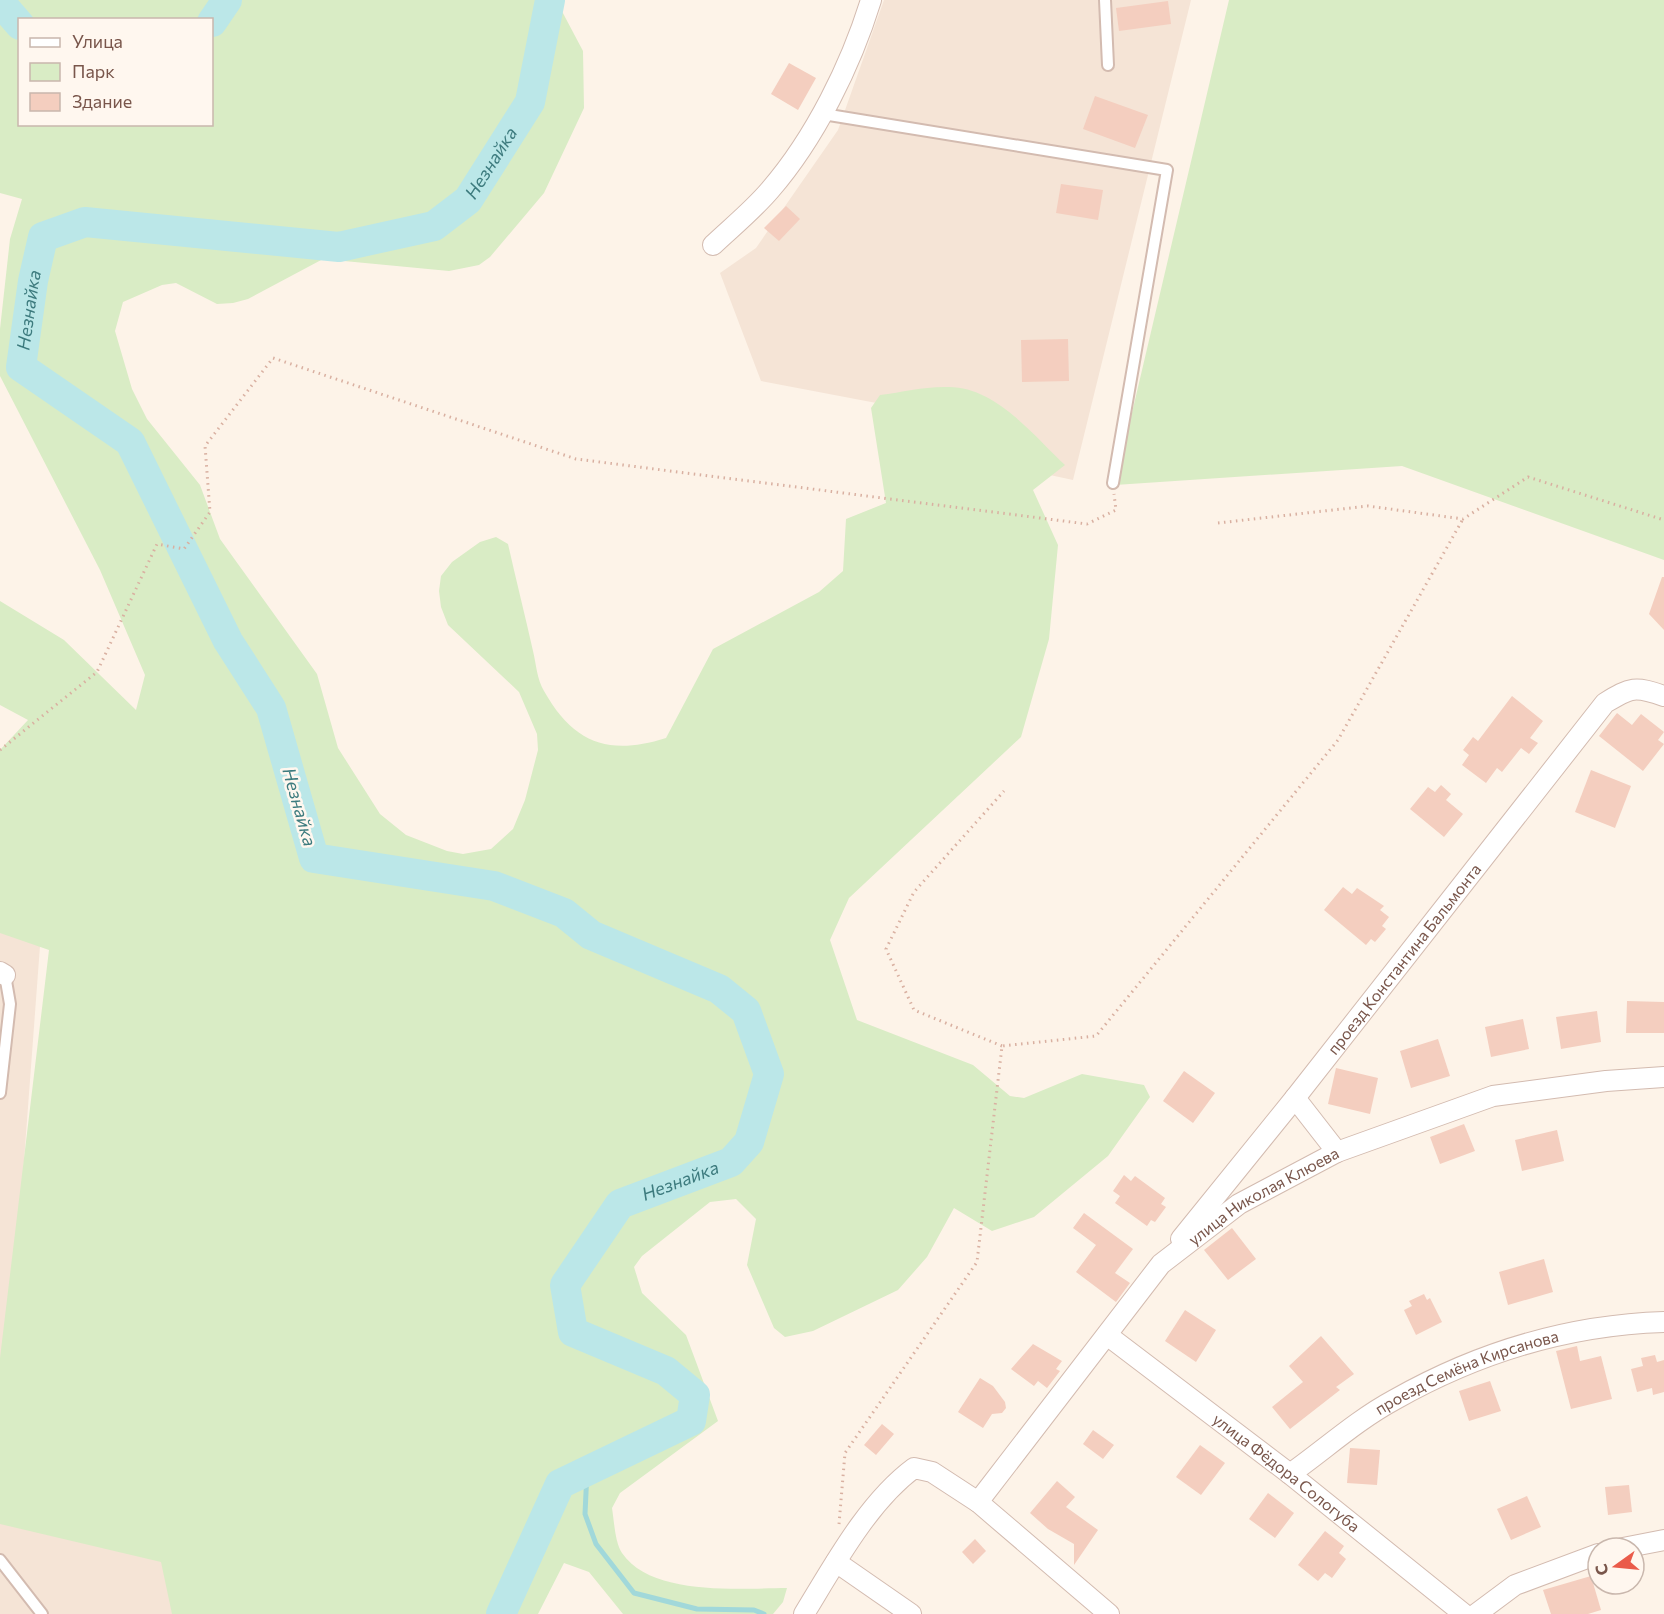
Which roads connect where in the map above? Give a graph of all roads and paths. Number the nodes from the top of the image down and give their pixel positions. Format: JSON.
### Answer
{"nodes":[{"id":1,"x":871,"y":0,"type":"edge"},
{"id":2,"x":1105,"y":0,"type":"edge"},
{"id":3,"x":1108,"y":65,"type":"dead end"},
{"id":4,"x":823,"y":114,"type":"junction"},
{"id":5,"x":713,"y":245,"type":"dead end"},
{"id":6,"x":1113,"y":483,"type":"joint"},
{"id":7,"x":1463,"y":519,"type":"junction"},
{"id":8,"x":1664,"y":520,"type":"edge"},
{"id":9,"x":1218,"y":523,"type":"dead end"},
{"id":10,"x":1664,"y":696,"type":"edge"},
{"id":11,"x":0,"y":750,"type":"edge"},
{"id":12,"x":1004,"y":791,"type":"dead end"},
{"id":13,"x":3,"y":974,"type":"edge"},
{"id":14,"x":4,"y":1016,"type":"edge"},
{"id":15,"x":1002,"y":1046,"type":"junction"},
{"id":16,"x":1664,"y":1077,"type":"edge"},
{"id":17,"x":0,"y":1093,"type":"edge"},
{"id":18,"x":1295,"y":1098,"type":"junction"},
{"id":19,"x":1337,"y":1152,"type":"junction"},
{"id":20,"x":1161,"y":1263,"type":"junction"},
{"id":21,"x":1664,"y":1322,"type":"edge"},
{"id":22,"x":1107,"y":1335,"type":"junction"},
{"id":23,"x":1290,"y":1474,"type":"junction"},
{"id":24,"x":978,"y":1502,"type":"junction"},
{"id":25,"x":838,"y":1529,"type":"dead end"},
{"id":26,"x":1664,"y":1540,"type":"edge"},
{"id":27,"x":1646,"y":1544,"type":"edge"},
{"id":28,"x":1586,"y":1558,"type":"edge"},
{"id":29,"x":0,"y":1560,"type":"edge"},
{"id":30,"x":836,"y":1562,"type":"junction"},
{"id":31,"x":42,"y":1614,"type":"edge"},
{"id":32,"x":804,"y":1614,"type":"edge"},
{"id":33,"x":911,"y":1614,"type":"edge"},
{"id":34,"x":1109,"y":1614,"type":"edge"},
{"id":35,"x":1464,"y":1614,"type":"edge"},
{"id":36,"x":1476,"y":1614,"type":"edge"}],
"edges":[{"from":1,"to":4,"type":"street"},
{"from":2,"to":3,"type":"lane"},
{"from":4,"to":5,"type":"street"},
{"from":4,"to":6,"type":"lane"},
{"from":6,"to":11,"type":"path"},
{"from":7,"to":8,"type":"path"},
{"from":7,"to":9,"type":"path"},
{"from":7,"to":15,"type":"path"},
{"from":10,"to":18,"type":"street","name":"проезд Константина Бальмонта"},
{"from":12,"to":15,"type":"path"},
{"from":13,"to":14,"type":"lane"},
{"from":14,"to":17,"type":"lane"},
{"from":15,"to":25,"type":"path"},
{"from":16,"to":19,"type":"street","name":"улица Николая Клюева"},
{"from":18,"to":19,"type":"street"},
{"from":18,"to":20,"type":"street","name":"проезд Константина Бальмонта"},
{"from":19,"to":20,"type":"street","name":"улица Николая Клюева"},
{"from":20,"to":22,"type":"street","name":"улица Николая Клюева"},
{"from":21,"to":23,"type":"street","name":"проезд Семёна Кирсанова"},
{"from":22,"to":23,"type":"street","name":"улица Фёдора Сологуба"},
{"from":22,"to":24,"type":"street","name":"улица Николая Клюева"},
{"from":23,"to":35,"type":"street","name":"улица Фёдора Сологуба"},
{"from":24,"to":30,"type":"street"},
{"from":24,"to":34,"type":"street"},
{"from":26,"to":27,"type":"street"},
{"from":28,"to":36,"type":"street"},
{"from":29,"to":31,"type":"lane"},
{"from":30,"to":32,"type":"street"},
{"from":30,"to":33,"type":"street"}]}
